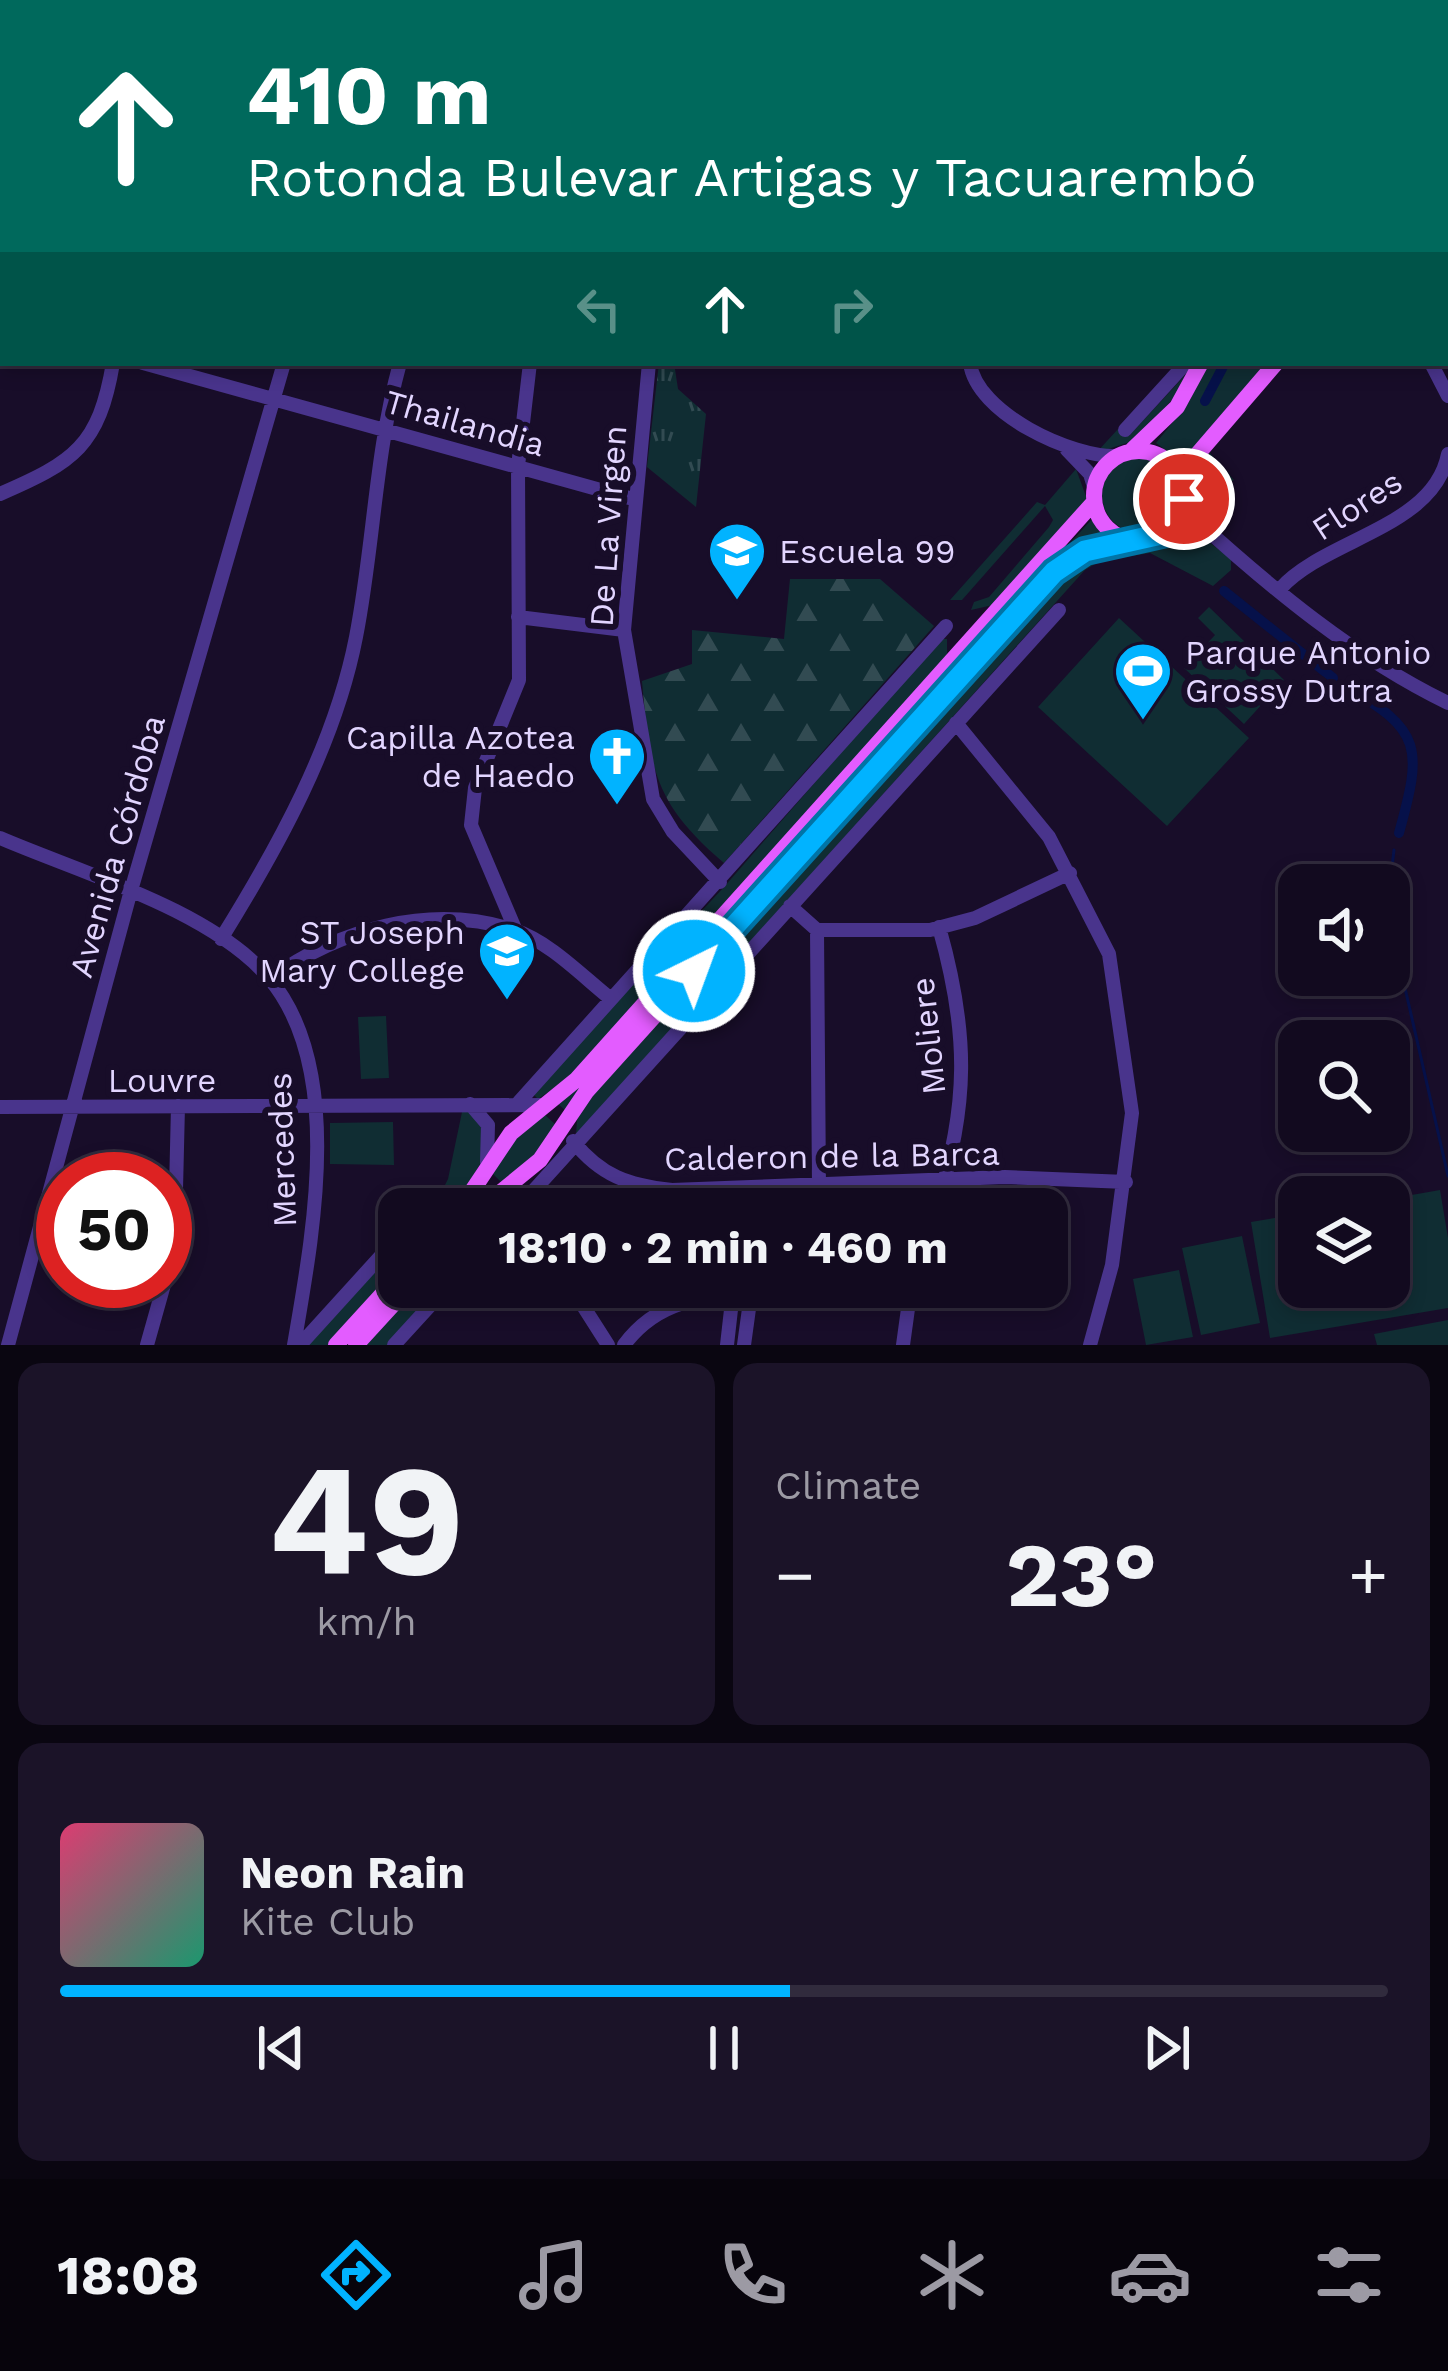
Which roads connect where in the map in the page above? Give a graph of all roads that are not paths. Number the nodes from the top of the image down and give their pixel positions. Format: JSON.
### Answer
{"nodes":[{"id":1,"x":112,"y":366,"type":"edge"},
{"id":2,"x":153,"y":366,"type":"edge"},
{"id":3,"x":283,"y":366,"type":"edge"},
{"id":4,"x":399,"y":366,"type":"edge"},
{"id":5,"x":530,"y":366,"type":"edge"},
{"id":6,"x":650,"y":366,"type":"edge"},
{"id":7,"x":971,"y":366,"type":"edge"},
{"id":8,"x":1183,"y":366,"type":"edge"},
{"id":9,"x":1200,"y":366,"type":"edge"},
{"id":10,"x":1273,"y":366,"type":"edge"},
{"id":11,"x":1433,"y":366,"type":"edge"},
{"id":12,"x":1448,"y":396,"type":"edge"},
{"id":13,"x":274,"y":401,"type":"junction"},
{"id":14,"x":382,"y":427,"type":"junction"},
{"id":15,"x":1125,"y":430,"type":"dead end"},
{"id":16,"x":1063,"y":446,"type":"junction"},
{"id":17,"x":1125,"y":454,"type":"junction"},
{"id":18,"x":1448,"y":454,"type":"edge"},
{"id":19,"x":518,"y":466,"type":"junction"},
{"id":20,"x":1444,"y":484,"type":"edge"},
{"id":21,"x":1183,"y":491,"type":"junction"},
{"id":22,"x":0,"y":494,"type":"edge"},
{"id":23,"x":1094,"y":495,"type":"junction"},
{"id":24,"x":633,"y":499,"type":"junction"},
{"id":25,"x":1166,"y":533,"type":"junction"},
{"id":26,"x":1215,"y":538,"type":"junction"},
{"id":27,"x":1127,"y":540,"type":"junction"},
{"id":28,"x":1280,"y":589,"type":"junction"},
{"id":29,"x":1059,"y":610,"type":"dead end"},
{"id":30,"x":518,"y":617,"type":"junction"},
{"id":31,"x":946,"y":626,"type":"dead end"},
{"id":32,"x":624,"y":630,"type":"junction"},
{"id":33,"x":1448,"y":703,"type":"edge"},
{"id":34,"x":956,"y":723,"type":"junction"},
{"id":35,"x":0,"y":838,"type":"edge"},
{"id":36,"x":1070,"y":873,"type":"junction"},
{"id":37,"x":720,"y":882,"type":"junction"},
{"id":38,"x":130,"y":894,"type":"junction"},
{"id":39,"x":790,"y":907,"type":"junction"},
{"id":40,"x":939,"y":927,"type":"junction"},
{"id":41,"x":817,"y":930,"type":"junction"},
{"id":42,"x":516,"y":931,"type":"junction"},
{"id":43,"x":220,"y":939,"type":"junction"},
{"id":44,"x":270,"y":979,"type":"junction"},
{"id":45,"x":611,"y":1000,"type":"junction"},
{"id":46,"x":519,"y":1102,"type":"junction"},
{"id":47,"x":468,"y":1103,"type":"junction"},
{"id":48,"x":74,"y":1105,"type":"junction"},
{"id":49,"x":544,"y":1105,"type":"junction"},
{"id":50,"x":178,"y":1106,"type":"junction"},
{"id":51,"x":0,"y":1107,"type":"edge"},
{"id":52,"x":314,"y":1107,"type":"junction"},
{"id":53,"x":564,"y":1127,"type":"junction"},
{"id":54,"x":575,"y":1144,"type":"junction"},
{"id":55,"x":177,"y":1152,"type":"edge"},
{"id":56,"x":487,"y":1162,"type":"junction"},
{"id":57,"x":945,"y":1181,"type":"junction"},
{"id":58,"x":1126,"y":1183,"type":"junction"},
{"id":59,"x":472,"y":1188,"type":"edge"},
{"id":60,"x":497,"y":1188,"type":"edge"},
{"id":61,"x":508,"y":1188,"type":"edge"},
{"id":62,"x":536,"y":1188,"type":"edge"},
{"id":63,"x":680,"y":1188,"type":"edge"},
{"id":64,"x":819,"y":1188,"type":"joint"},
{"id":65,"x":943,"y":1188,"type":"edge"},
{"id":66,"x":378,"y":1259,"type":"edge"},
{"id":67,"x":378,"y":1299,"type":"edge"},
{"id":68,"x":157,"y":1308,"type":"edge"},
{"id":69,"x":390,"y":1308,"type":"edge"},
{"id":70,"x":428,"y":1308,"type":"edge"},
{"id":71,"x":584,"y":1308,"type":"edge"},
{"id":72,"x":673,"y":1308,"type":"edge"},
{"id":73,"x":731,"y":1308,"type":"edge"},
{"id":74,"x":750,"y":1308,"type":"edge"},
{"id":75,"x":908,"y":1308,"type":"edge"},
{"id":76,"x":299,"y":1311,"type":"junction"},
{"id":77,"x":322,"y":1320,"type":"junction"},
{"id":78,"x":8,"y":1345,"type":"edge"},
{"id":79,"x":147,"y":1345,"type":"edge"},
{"id":80,"x":297,"y":1345,"type":"edge"},
{"id":81,"x":336,"y":1345,"type":"edge"},
{"id":82,"x":356,"y":1345,"type":"edge"},
{"id":83,"x":394,"y":1345,"type":"edge"},
{"id":84,"x":608,"y":1345,"type":"edge"},
{"id":85,"x":624,"y":1345,"type":"edge"},
{"id":86,"x":727,"y":1345,"type":"edge"},
{"id":87,"x":744,"y":1345,"type":"edge"},
{"id":88,"x":903,"y":1345,"type":"edge"},
{"id":89,"x":1090,"y":1345,"type":"edge"}],
"edges":[{"from":1,"to":22,"type":"street"},
{"from":2,"to":13,"type":"street","name":"Thailandia"},
{"from":3,"to":13,"type":"street","name":"Avenida Córdoba"},
{"from":4,"to":14,"type":"street"},
{"from":5,"to":19,"type":"street"},
{"from":6,"to":24,"type":"street","name":"De La Virgen"},
{"from":7,"to":16,"type":"street"},
{"from":8,"to":15,"type":"street"},
{"from":9,"to":17,"type":"main road"},
{"from":10,"to":21,"type":"main road"},
{"from":11,"to":12,"type":"street"},
{"from":13,"to":14,"type":"street","name":"Thailandia"},
{"from":13,"to":38,"type":"street","name":"Avenida Córdoba"},
{"from":14,"to":19,"type":"street","name":"Thailandia"},
{"from":14,"to":43,"type":"street"},
{"from":16,"to":17,"type":"street"},
{"from":16,"to":23,"type":"street"},
{"from":17,"to":21,"type":"main road"},
{"from":17,"to":23,"type":"main road"},
{"from":18,"to":20,"type":"street","name":"Flores"},
{"from":19,"to":24,"type":"street","name":"Thailandia"},
{"from":19,"to":30,"type":"street"},
{"from":20,"to":28,"type":"street","name":"Flores"},
{"from":21,"to":25,"type":"main road"},
{"from":21,"to":26,"type":"street"},
{"from":23,"to":27,"type":"main road"},
{"from":23,"to":49,"type":"main road"},
{"from":24,"to":32,"type":"street","name":"De La Virgen"},
{"from":25,"to":26,"type":"street"},
{"from":25,"to":27,"type":"main road"},
{"from":26,"to":28,"type":"street"},
{"from":27,"to":53,"type":"main road"},
{"from":28,"to":33,"type":"street"},
{"from":29,"to":34,"type":"street"},
{"from":30,"to":32,"type":"street"},
{"from":30,"to":42,"type":"street"},
{"from":31,"to":37,"type":"street"},
{"from":32,"to":37,"type":"street","name":"De La Virgen"},
{"from":34,"to":36,"type":"street"},
{"from":34,"to":39,"type":"street"},
{"from":35,"to":38,"type":"street","name":"Mercedes"},
{"from":36,"to":40,"type":"street"},
{"from":36,"to":58,"type":"street"},
{"from":37,"to":45,"type":"street"},
{"from":38,"to":43,"type":"street","name":"Mercedes"},
{"from":38,"to":48,"type":"street","name":"Avenida Córdoba"},
{"from":39,"to":41,"type":"street"},
{"from":39,"to":54,"type":"street"},
{"from":40,"to":41,"type":"street"},
{"from":40,"to":57,"type":"street","name":"Moliere"},
{"from":41,"to":64,"type":"street"},
{"from":42,"to":44,"type":"street"},
{"from":42,"to":45,"type":"street"},
{"from":43,"to":44,"type":"street","name":"Mercedes"},
{"from":44,"to":52,"type":"street","name":"Mercedes"},
{"from":45,"to":46,"type":"street"},
{"from":46,"to":47,"type":"street","name":"Louvre"},
{"from":46,"to":49,"type":"street","name":"Louvre"},
{"from":47,"to":52,"type":"street","name":"Louvre"},
{"from":47,"to":56,"type":"street"},
{"from":48,"to":50,"type":"street","name":"Louvre"},
{"from":48,"to":51,"type":"street","name":"Louvre"},
{"from":48,"to":78,"type":"street","name":"Avenida Córdoba"},
{"from":49,"to":53,"type":"main road"},
{"from":49,"to":56,"type":"main road"},
{"from":50,"to":52,"type":"street","name":"Louvre"},
{"from":50,"to":55,"type":"street"},
{"from":52,"to":76,"type":"street","name":"Mercedes"},
{"from":53,"to":54,"type":"street","name":"Calderon de la Barca"},
{"from":53,"to":61,"type":"main road"},
{"from":54,"to":62,"type":"street"},
{"from":54,"to":63,"type":"street","name":"Calderon de la Barca"},
{"from":56,"to":59,"type":"main road"},
{"from":56,"to":60,"type":"main road"},
{"from":57,"to":58,"type":"street","name":"Calderon de la Barca"},
{"from":57,"to":64,"type":"street","name":"Calderon de la Barca"},
{"from":57,"to":65,"type":"street","name":"Moliere"},
{"from":58,"to":89,"type":"street"},
{"from":66,"to":77,"type":"street"},
{"from":67,"to":81,"type":"main road"},
{"from":68,"to":79,"type":"street"},
{"from":69,"to":82,"type":"main road"},
{"from":70,"to":83,"type":"street"},
{"from":71,"to":84,"type":"street"},
{"from":72,"to":85,"type":"street"},
{"from":73,"to":86,"type":"street"},
{"from":74,"to":87,"type":"street"},
{"from":75,"to":88,"type":"street"},
{"from":76,"to":77,"type":"street"},
{"from":76,"to":80,"type":"street","name":"Mercedes"},
{"from":77,"to":80,"type":"street"}]}
